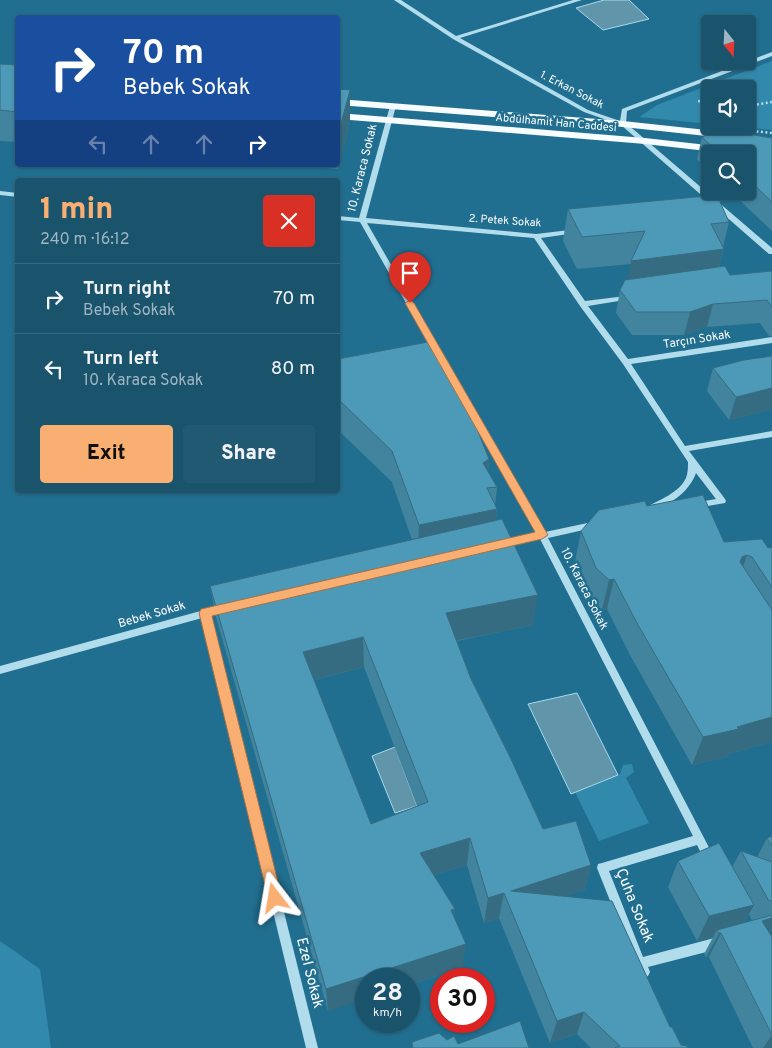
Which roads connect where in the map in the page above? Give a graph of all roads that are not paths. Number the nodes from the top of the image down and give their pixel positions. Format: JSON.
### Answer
{"nodes":[{"id":1,"x":397,"y":0,"type":"edge"},
{"id":2,"x":579,"y":0,"type":"edge"},
{"id":3,"x":454,"y":38,"type":"junction"},
{"id":4,"x":772,"y":54,"type":"edge"},
{"id":5,"x":340,"y":102,"type":"edge"},
{"id":6,"x":393,"y":106,"type":"junction"},
{"id":7,"x":340,"y":116,"type":"edge"},
{"id":8,"x":388,"y":120,"type":"junction"},
{"id":9,"x":623,"y":124,"type":"junction"},
{"id":10,"x":736,"y":137,"type":"edge"},
{"id":11,"x":645,"y":141,"type":"junction"},
{"id":12,"x":701,"y":147,"type":"edge"},
{"id":13,"x":0,"y":193,"type":"edge"},
{"id":14,"x":15,"y":195,"type":"edge"},
{"id":15,"x":729,"y":214,"type":"junction"},
{"id":16,"x":720,"y":215,"type":"edge"},
{"id":17,"x":340,"y":218,"type":"edge"},
{"id":18,"x":362,"y":220,"type":"junction"},
{"id":19,"x":584,"y":230,"type":"edge"},
{"id":20,"x":536,"y":236,"type":"junction"},
{"id":21,"x":772,"y":252,"type":"edge"},
{"id":22,"x":640,"y":296,"type":"edge"},
{"id":23,"x":583,"y":304,"type":"junction"},
{"id":24,"x":772,"y":340,"type":"edge"},
{"id":25,"x":626,"y":362,"type":"junction"},
{"id":26,"x":772,"y":434,"type":"edge"},
{"id":27,"x":683,"y":449,"type":"junction"},
{"id":28,"x":692,"y":461,"type":"junction"},
{"id":29,"x":685,"y":507,"type":"edge"},
{"id":30,"x":666,"y":510,"type":"edge"},
{"id":31,"x":638,"y":515,"type":"joint"},
{"id":32,"x":610,"y":521,"type":"edge"},
{"id":33,"x":542,"y":535,"type":"junction"},
{"id":34,"x":494,"y":545,"type":"edge"},
{"id":35,"x":234,"y":606,"type":"edge"},
{"id":36,"x":205,"y":613,"type":"junction"},
{"id":37,"x":0,"y":670,"type":"edge"},
{"id":38,"x":699,"y":839,"type":"junction"},
{"id":39,"x":713,"y":865,"type":"edge"},
{"id":40,"x":732,"y":939,"type":"edge"},
{"id":41,"x":640,"y":963,"type":"junction"},
{"id":42,"x":648,"y":980,"type":"edge"},
{"id":43,"x":312,"y":1048,"type":"edge"}],
"edges":[{"from":1,"to":3,"type":"street","name":"1. Erkan Sokak"},
{"from":2,"to":3,"type":"street"},
{"from":3,"to":9,"type":"street","name":"1. Erkan Sokak"},
{"from":4,"to":9,"type":"street"},
{"from":5,"to":6,"type":"main road","name":"Abdülhamit Han Caddesi"},
{"from":6,"to":8,"type":"street","name":"10. Karaca Sokak"},
{"from":6,"to":9,"type":"main road","name":"Abdülhamit Han Caddesi"},
{"from":7,"to":8,"type":"main road","name":"Abdülhamit Han Caddesi"},
{"from":8,"to":11,"type":"main road","name":"Abdülhamit Han Caddesi"},
{"from":8,"to":18,"type":"street","name":"10. Karaca Sokak"},
{"from":9,"to":10,"type":"main road","name":"Abdülhamit Han Caddesi"},
{"from":9,"to":11,"type":"street","name":"1. Erkan Sokak"},
{"from":11,"to":12,"type":"main road","name":"Abdülhamit Han Caddesi"},
{"from":11,"to":15,"type":"street","name":"1. Erkan Sokak"},
{"from":13,"to":14,"type":"street"},
{"from":15,"to":16,"type":"street"},
{"from":15,"to":21,"type":"street","name":"1. Erkan Sokak"},
{"from":17,"to":18,"type":"street","name":"2. Petek Sokak"},
{"from":18,"to":20,"type":"street","name":"2. Petek Sokak"},
{"from":18,"to":33,"type":"street","name":"10. Karaca Sokak"},
{"from":19,"to":20,"type":"street","name":"2. Petek Sokak"},
{"from":20,"to":23,"type":"street"},
{"from":22,"to":23,"type":"street"},
{"from":23,"to":25,"type":"street"},
{"from":24,"to":25,"type":"street","name":"Tarçın Sokak"},
{"from":25,"to":27,"type":"street"},
{"from":26,"to":27,"type":"street"},
{"from":27,"to":28,"type":"street"},
{"from":28,"to":29,"type":"street"},
{"from":28,"to":31,"type":"street"},
{"from":30,"to":31,"type":"street"},
{"from":32,"to":33,"type":"street"},
{"from":33,"to":34,"type":"street"},
{"from":33,"to":38,"type":"street","name":"10. Karaca Sokak"},
{"from":35,"to":36,"type":"street","name":"Bebek Sokak"},
{"from":36,"to":37,"type":"street","name":"Bebek Sokak"},
{"from":36,"to":43,"type":"street","name":"Ezel Sokak"},
{"from":38,"to":39,"type":"street","name":"10. Karaca Sokak"},
{"from":38,"to":41,"type":"street","name":"Çuha Sokak"},
{"from":40,"to":41,"type":"street"},
{"from":41,"to":42,"type":"street","name":"Çuha Sokak"}]}
